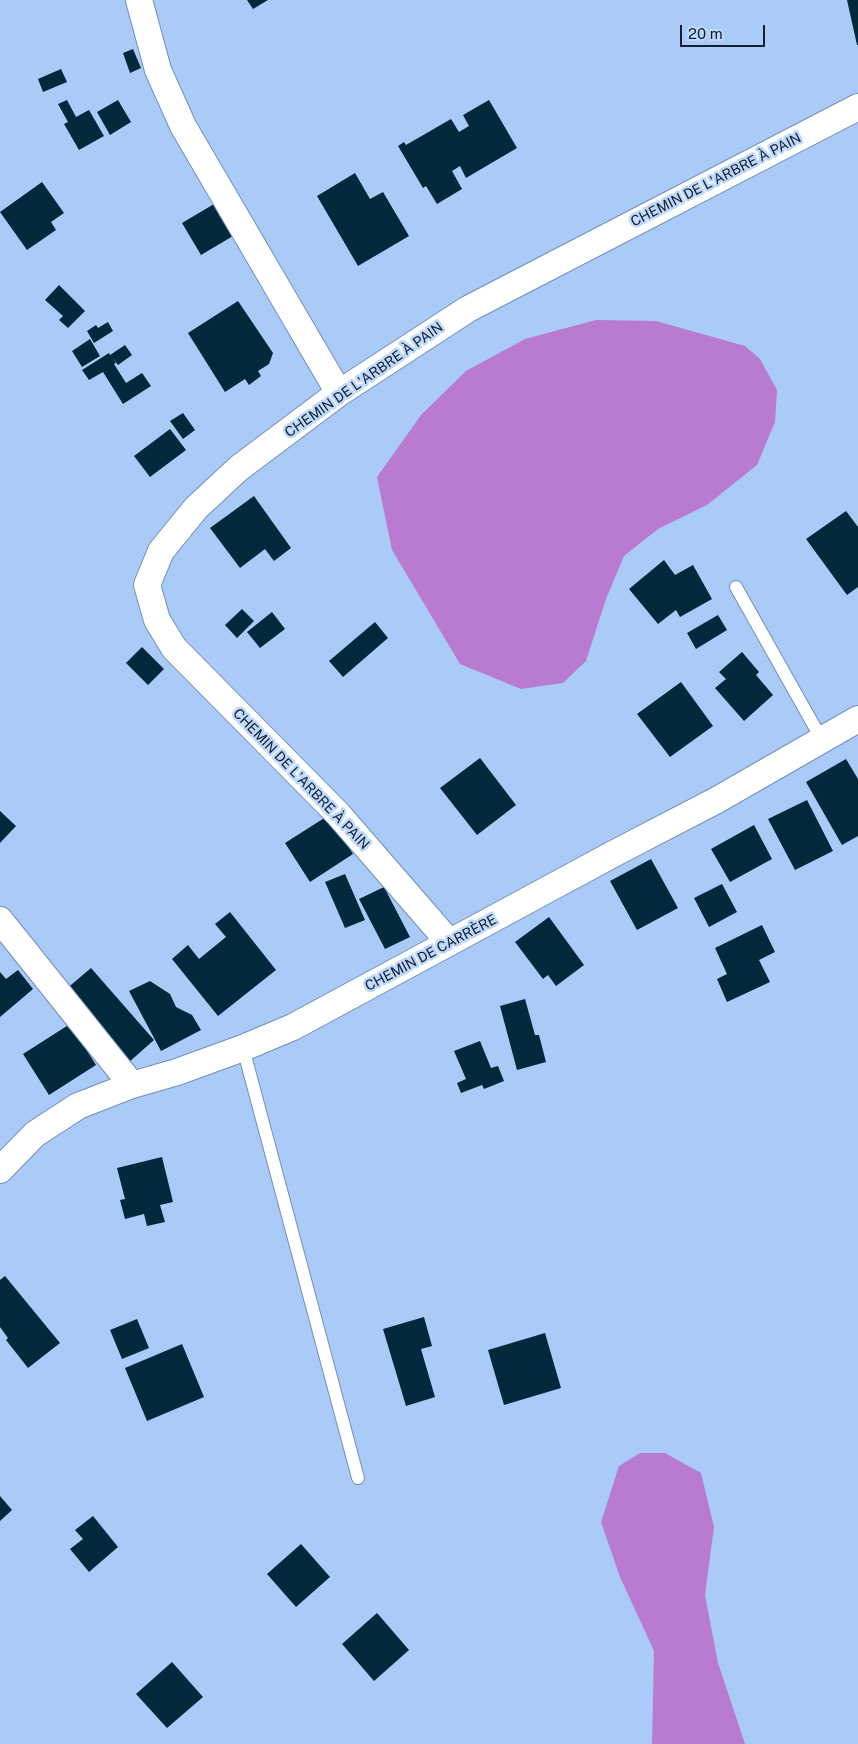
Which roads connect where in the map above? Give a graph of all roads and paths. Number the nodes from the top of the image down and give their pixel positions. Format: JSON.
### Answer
{"nodes":[{"id":1,"x":139,"y":0,"type":"edge"},
{"id":2,"x":858,"y":107,"type":"edge"},
{"id":3,"x":338,"y":393,"type":"junction"},
{"id":4,"x":736,"y":587,"type":"dead end"},
{"id":5,"x":855,"y":729,"type":"edge"},
{"id":6,"x":822,"y":740,"type":"junction"},
{"id":7,"x":0,"y":920,"type":"edge"},
{"id":8,"x":449,"y":942,"type":"junction"},
{"id":9,"x":243,"y":1048,"type":"junction"},
{"id":10,"x":132,"y":1085,"type":"junction"},
{"id":11,"x":0,"y":1170,"type":"edge"},
{"id":12,"x":358,"y":1478,"type":"dead end"}],
"edges":[{"from":1,"to":3,"type":"street"},
{"from":2,"to":3,"type":"street","name":"CHEMIN DE L'ARBRE À PAIN"},
{"from":3,"to":8,"type":"street","name":"CHEMIN DE L'ARBRE À PAIN"},
{"from":4,"to":6,"type":"lane"},
{"from":5,"to":6,"type":"street","name":"CHEMIN DE CARRÈRE"},
{"from":6,"to":8,"type":"street","name":"CHEMIN DE CARRÈRE"},
{"from":7,"to":10,"type":"street"},
{"from":8,"to":9,"type":"street","name":"CHEMIN DE CARRÈRE"},
{"from":9,"to":10,"type":"street","name":"CHEMIN DE CARRÈRE"},
{"from":9,"to":12,"type":"lane"},
{"from":10,"to":11,"type":"street","name":"CHEMIN DE CARRÈRE"}]}
